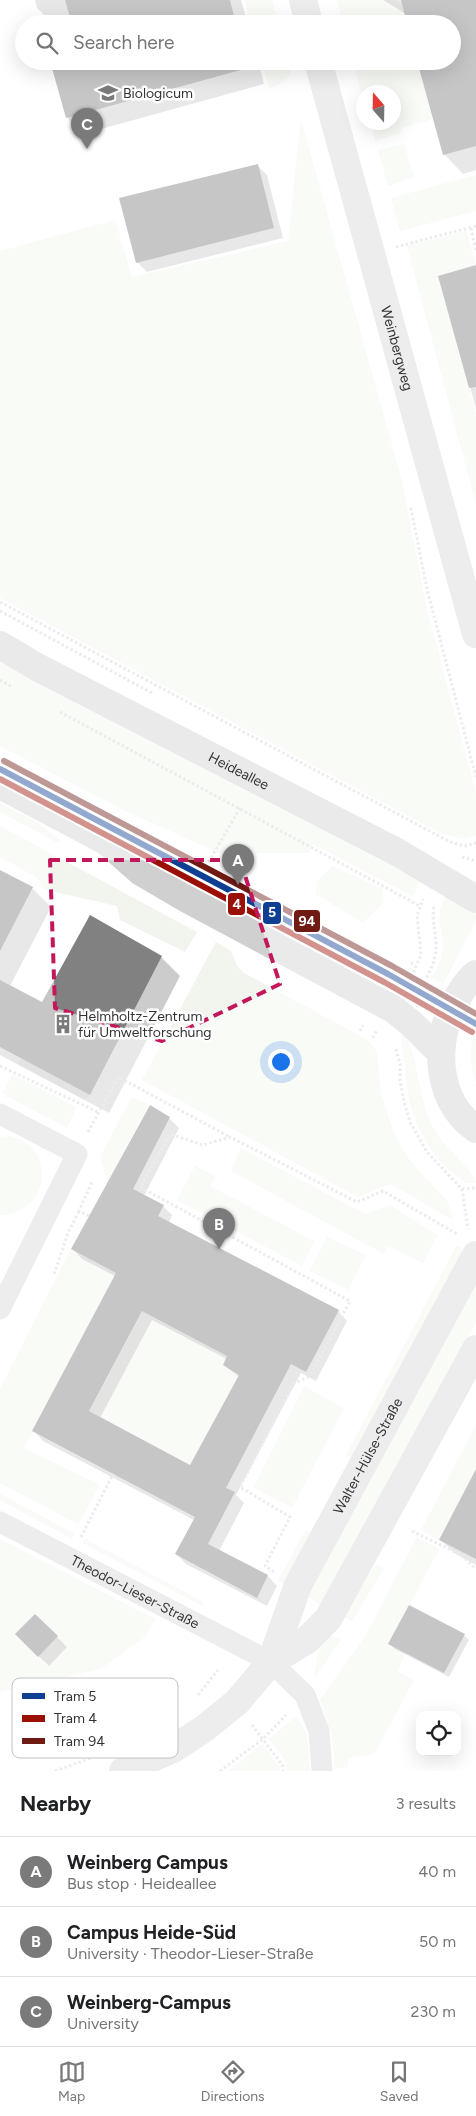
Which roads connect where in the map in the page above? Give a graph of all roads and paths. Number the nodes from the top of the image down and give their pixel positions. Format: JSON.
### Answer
{"nodes":[{"id":1,"x":303,"y":0,"type":"edge"},
{"id":2,"x":307,"y":15,"type":"edge"},
{"id":3,"x":320,"y":70,"type":"edge"},
{"id":4,"x":476,"y":226,"type":"edge"},
{"id":5,"x":471,"y":228,"type":"junction"},
{"id":6,"x":396,"y":247,"type":"dead end"},
{"id":7,"x":476,"y":251,"type":"edge"},
{"id":8,"x":410,"y":502,"type":"dead end"},
{"id":9,"x":0,"y":602,"type":"edge"},
{"id":10,"x":476,"y":634,"type":"edge"},
{"id":11,"x":0,"y":645,"type":"edge"},
{"id":12,"x":0,"y":680,"type":"edge"},
{"id":13,"x":17,"y":690,"type":"dead end"},
{"id":14,"x":51,"y":708,"type":"dead end"},
{"id":15,"x":476,"y":776,"type":"edge"},
{"id":16,"x":0,"y":785,"type":"edge"},
{"id":17,"x":240,"y":808,"type":"junction"},
{"id":18,"x":476,"y":843,"type":"edge"},
{"id":19,"x":447,"y":881,"type":"junction"},
{"id":20,"x":187,"y":899,"type":"junction"},
{"id":21,"x":476,"y":899,"type":"edge"},
{"id":22,"x":411,"y":963,"type":"dead end"},
{"id":23,"x":416,"y":965,"type":"junction"},
{"id":24,"x":474,"y":973,"type":"edge"},
{"id":25,"x":355,"y":1019,"type":"dead end"},
{"id":26,"x":397,"y":1023,"type":"junction"},
{"id":27,"x":377,"y":1031,"type":"junction"},
{"id":28,"x":373,"y":1038,"type":"dead end"},
{"id":29,"x":441,"y":1053,"type":"junction"},
{"id":30,"x":0,"y":1066,"type":"edge"},
{"id":31,"x":0,"y":1114,"type":"edge"},
{"id":32,"x":474,"y":1131,"type":"edge"},
{"id":33,"x":230,"y":1137,"type":"junction"},
{"id":34,"x":476,"y":1188,"type":"edge"},
{"id":35,"x":462,"y":1189,"type":"junction"},
{"id":36,"x":79,"y":1211,"type":"dead end"},
{"id":37,"x":456,"y":1234,"type":"dead end"},
{"id":38,"x":472,"y":1244,"type":"edge"},
{"id":39,"x":54,"y":1274,"type":"dead end"},
{"id":40,"x":0,"y":1309,"type":"edge"},
{"id":41,"x":476,"y":1349,"type":"edge"},
{"id":42,"x":113,"y":1474,"type":"dead end"},
{"id":43,"x":0,"y":1522,"type":"edge"},
{"id":44,"x":412,"y":1530,"type":"dead end"},
{"id":45,"x":70,"y":1558,"type":"junction"},
{"id":46,"x":476,"y":1569,"type":"edge"},
{"id":47,"x":298,"y":1586,"type":"junction"},
{"id":48,"x":270,"y":1662,"type":"junction"},
{"id":49,"x":218,"y":1670,"type":"dead end"},
{"id":50,"x":305,"y":1695,"type":"junction"},
{"id":51,"x":193,"y":1699,"type":"dead end"},
{"id":52,"x":246,"y":1718,"type":"dead end"},
{"id":53,"x":263,"y":1739,"type":"junction"},
{"id":54,"x":178,"y":1745,"type":"edge"},
{"id":55,"x":130,"y":1758,"type":"edge"},
{"id":56,"x":117,"y":1761,"type":"edge"},
{"id":57,"x":55,"y":1771,"type":"edge"},
{"id":58,"x":220,"y":1771,"type":"edge"},
{"id":59,"x":284,"y":1771,"type":"edge"},
{"id":60,"x":322,"y":1771,"type":"edge"}],
"edges":[{"from":1,"to":2,"type":"street"},
{"from":3,"to":10,"type":"street","name":"Weinbergweg"},
{"from":4,"to":5,"type":"path"},
{"from":5,"to":6,"type":"path"},
{"from":5,"to":7,"type":"path"},
{"from":8,"to":15,"type":"path"},
{"from":9,"to":18,"type":"path"},
{"from":11,"to":19,"type":"main road","name":"Heideallee"},
{"from":12,"to":13,"type":"path"},
{"from":14,"to":17,"type":"path"},
{"from":16,"to":20,"type":"main road"},
{"from":17,"to":20,"type":"path"},
{"from":17,"to":23,"type":"path"},
{"from":19,"to":21,"type":"main road","name":"Heideallee"},
{"from":19,"to":26,"type":"path"},
{"from":20,"to":26,"type":"main road"},
{"from":22,"to":23,"type":"path"},
{"from":23,"to":26,"type":"path"},
{"from":24,"to":29,"type":"main road"},
{"from":25,"to":27,"type":"path"},
{"from":26,"to":27,"type":"path"},
{"from":26,"to":27,"type":"path"},
{"from":26,"to":29,"type":"main road"},
{"from":26,"to":35,"type":"path"},
{"from":27,"to":28,"type":"path"},
{"from":29,"to":32,"type":"main road"},
{"from":30,"to":33,"type":"path"},
{"from":31,"to":40,"type":"street"},
{"from":33,"to":37,"type":"path"},
{"from":33,"to":47,"type":"path"},
{"from":34,"to":35,"type":"path"},
{"from":35,"to":38,"type":"path"},
{"from":36,"to":39,"type":"path"},
{"from":38,"to":47,"type":"street","name":"Walter-Hülse-Straße"},
{"from":41,"to":48,"type":"street","name":"Walter-Hülse-Straße"},
{"from":42,"to":45,"type":"path"},
{"from":43,"to":45,"type":"street","name":"Theodor-Lieser-Straße"},
{"from":44,"to":46,"type":"path"},
{"from":45,"to":48,"type":"street","name":"Theodor-Lieser-Straße"},
{"from":47,"to":48,"type":"street","name":"Walter-Hülse-Straße"},
{"from":48,"to":50,"type":"street","name":"Theodor-Lieser-Straße"},
{"from":48,"to":54,"type":"street","name":"Walter-Hülse-Straße"},
{"from":49,"to":51,"type":"path"},
{"from":50,"to":53,"type":"path"},
{"from":50,"to":60,"type":"street"},
{"from":52,"to":53,"type":"path"},
{"from":53,"to":58,"type":"path"},
{"from":53,"to":59,"type":"path"},
{"from":55,"to":56,"type":"street","name":"Walter-Hülse-Straße"},
{"from":56,"to":57,"type":"path"}]}
